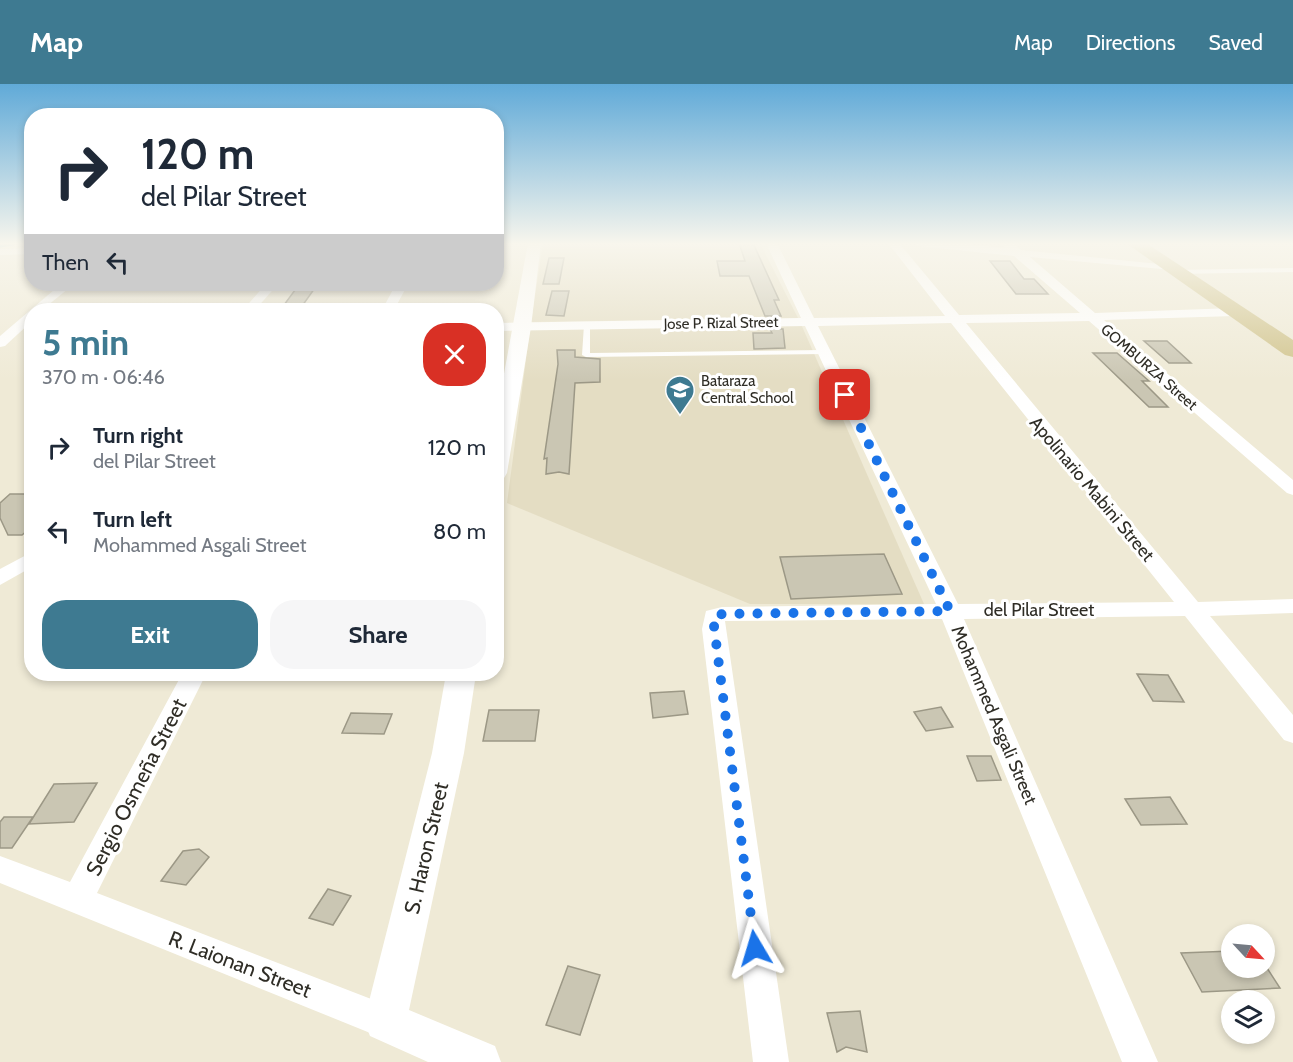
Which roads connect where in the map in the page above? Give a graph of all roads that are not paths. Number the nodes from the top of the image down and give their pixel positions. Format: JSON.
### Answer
{"nodes":[{"id":1,"x":529,"y":289,"type":"edge"},
{"id":2,"x":793,"y":289,"type":"edge"},
{"id":3,"x":928,"y":289,"type":"edge"},
{"id":4,"x":1059,"y":289,"type":"edge"},
{"id":5,"x":1200,"y":289,"type":"edge"},
{"id":6,"x":59,"y":291,"type":"edge"},
{"id":7,"x":266,"y":291,"type":"edge"},
{"id":8,"x":44,"y":303,"type":"edge"},
{"id":9,"x":255,"y":303,"type":"edge"},
{"id":10,"x":1234,"y":312,"type":"junction"},
{"id":11,"x":1091,"y":317,"type":"junction"},
{"id":12,"x":952,"y":319,"type":"junction"},
{"id":13,"x":24,"y":321,"type":"edge"},
{"id":14,"x":809,"y":321,"type":"junction"},
{"id":15,"x":587,"y":325,"type":"junction"},
{"id":16,"x":504,"y":327,"type":"edge"},
{"id":17,"x":524,"y":327,"type":"junction"},
{"id":18,"x":24,"y":335,"type":"edge"},
{"id":19,"x":5,"y":339,"type":"edge"},
{"id":20,"x":1293,"y":350,"type":"edge"},
{"id":21,"x":824,"y":352,"type":"junction"},
{"id":22,"x":504,"y":431,"type":"edge"},
{"id":23,"x":1293,"y":489,"type":"edge"},
{"id":24,"x":24,"y":563,"type":"edge"},
{"id":25,"x":0,"y":578,"type":"edge"},
{"id":26,"x":1293,"y":606,"type":"edge"},
{"id":27,"x":1192,"y":609,"type":"junction"},
{"id":28,"x":950,"y":611,"type":"junction"},
{"id":29,"x":190,"y":681,"type":"edge"},
{"id":30,"x":460,"y":681,"type":"edge"},
{"id":31,"x":1293,"y":733,"type":"edge"},
{"id":32,"x":0,"y":869,"type":"edge"},
{"id":33,"x":77,"y":900,"type":"junction"},
{"id":34,"x":385,"y":1021,"type":"junction"},
{"id":35,"x":479,"y":1062,"type":"edge"},
{"id":36,"x":771,"y":1062,"type":"edge"},
{"id":37,"x":1140,"y":1062,"type":"edge"}],
"edges":[{"from":1,"to":17,"type":"street"},
{"from":2,"to":14,"type":"street","name":"Mohammed Asgali Street"},
{"from":3,"to":12,"type":"street","name":"Apolinario Mabini Street"},
{"from":4,"to":11,"type":"street","name":"GOMBURZA Street"},
{"from":5,"to":10,"type":"main road"},
{"from":6,"to":8,"type":"street"},
{"from":7,"to":9,"type":"street"},
{"from":10,"to":11,"type":"street","name":"Jose P. Rizal Street"},
{"from":10,"to":20,"type":"main road"},
{"from":11,"to":12,"type":"street","name":"Jose P. Rizal Street"},
{"from":11,"to":23,"type":"street","name":"GOMBURZA Street"},
{"from":12,"to":14,"type":"street","name":"Jose P. Rizal Street"},
{"from":12,"to":27,"type":"street","name":"Apolinario Mabini Street"},
{"from":13,"to":19,"type":"street"},
{"from":14,"to":15,"type":"street","name":"Jose P. Rizal Street"},
{"from":14,"to":21,"type":"street","name":"Mohammed Asgali Street"},
{"from":15,"to":17,"type":"street","name":"Jose P. Rizal Street"},
{"from":15,"to":21,"type":"lane"},
{"from":16,"to":17,"type":"street","name":"Jose P. Rizal Street"},
{"from":17,"to":22,"type":"street"},
{"from":18,"to":19,"type":"street"},
{"from":21,"to":28,"type":"street","name":"Mohammed Asgali Street"},
{"from":24,"to":25,"type":"street"},
{"from":26,"to":27,"type":"street","name":"del Pilar Street"},
{"from":27,"to":28,"type":"street","name":"del Pilar Street"},
{"from":27,"to":31,"type":"street","name":"Apolinario Mabini Street"},
{"from":28,"to":36,"type":"street","name":"del Pilar Street"},
{"from":28,"to":37,"type":"street","name":"Mohammed Asgali Street"},
{"from":29,"to":33,"type":"street","name":"Sergio Osmeña Street"},
{"from":30,"to":34,"type":"street","name":"S. Haron Street"},
{"from":32,"to":33,"type":"street","name":"R. Laionan Street"},
{"from":33,"to":34,"type":"street","name":"R. Laionan Street"},
{"from":34,"to":35,"type":"street","name":"R. Laionan Street"}]}
